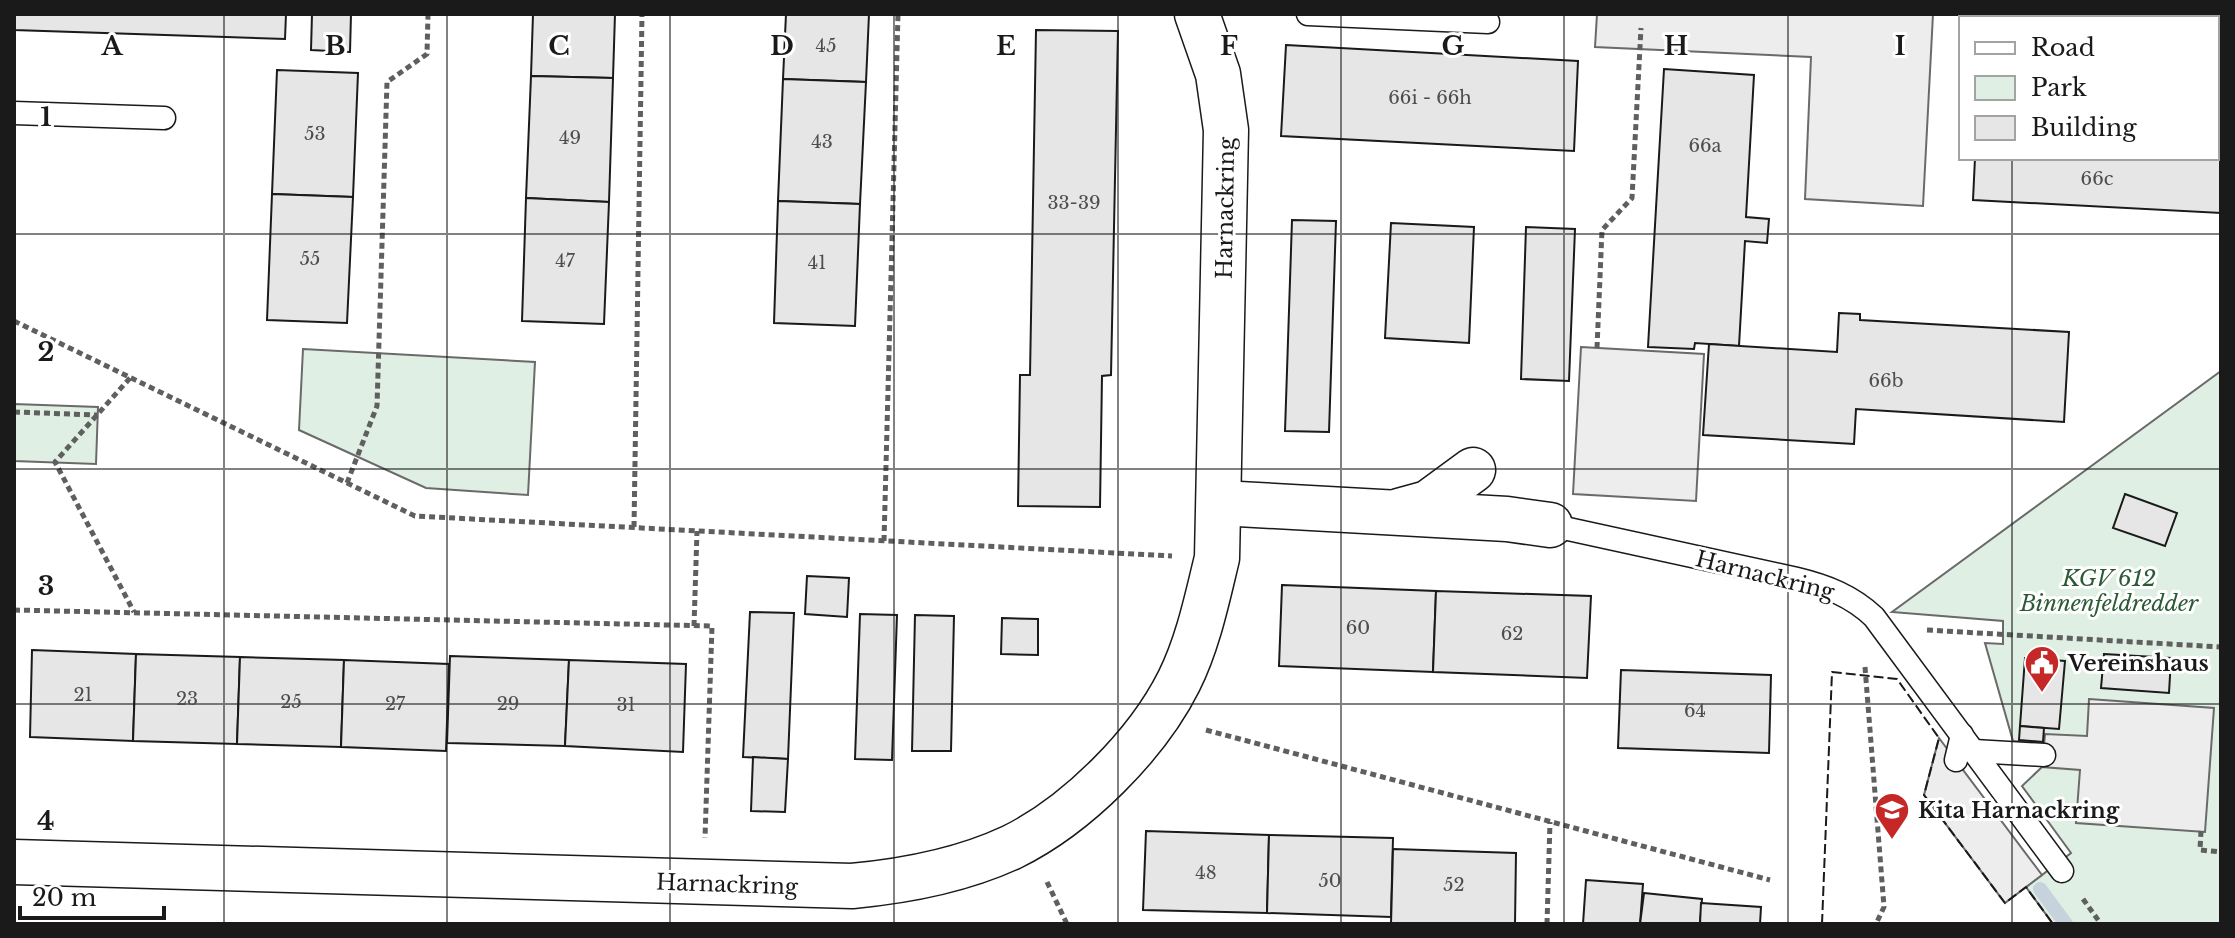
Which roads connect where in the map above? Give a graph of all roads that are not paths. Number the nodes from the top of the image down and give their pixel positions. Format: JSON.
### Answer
{"nodes":[{"id":1,"x":1197,"y":14,"type":"edge"},
{"id":2,"x":1308,"y":14,"type":"edge"},
{"id":3,"x":1488,"y":22,"type":"dead end"},
{"id":4,"x":14,"y":113,"type":"edge"},
{"id":5,"x":164,"y":118,"type":"dead end"},
{"id":6,"x":1473,"y":470,"type":"dead end"},
{"id":7,"x":1220,"y":503,"type":"junction"},
{"id":8,"x":1385,"y":512,"type":"junction"},
{"id":9,"x":1550,"y":525,"type":"joint"},
{"id":10,"x":1964,"y":749,"type":"junction"},
{"id":11,"x":2044,"y":755,"type":"dead end"},
{"id":12,"x":14,"y":862,"type":"edge"},
{"id":13,"x":2062,"y":871,"type":"dead end"}],
"edges":[{"from":1,"to":7,"type":"street","name":"Harnackring"},
{"from":2,"to":3,"type":"lane"},
{"from":4,"to":5,"type":"lane"},
{"from":6,"to":8,"type":"street","name":"Harnackring"},
{"from":7,"to":8,"type":"street","name":"Harnackring"},
{"from":7,"to":12,"type":"street","name":"Harnackring"},
{"from":8,"to":9,"type":"street","name":"Harnackring"},
{"from":9,"to":10,"type":"lane","name":"Harnackring"},
{"from":10,"to":11,"type":"lane"},
{"from":10,"to":13,"type":"lane","name":"Harnackring"}]}
